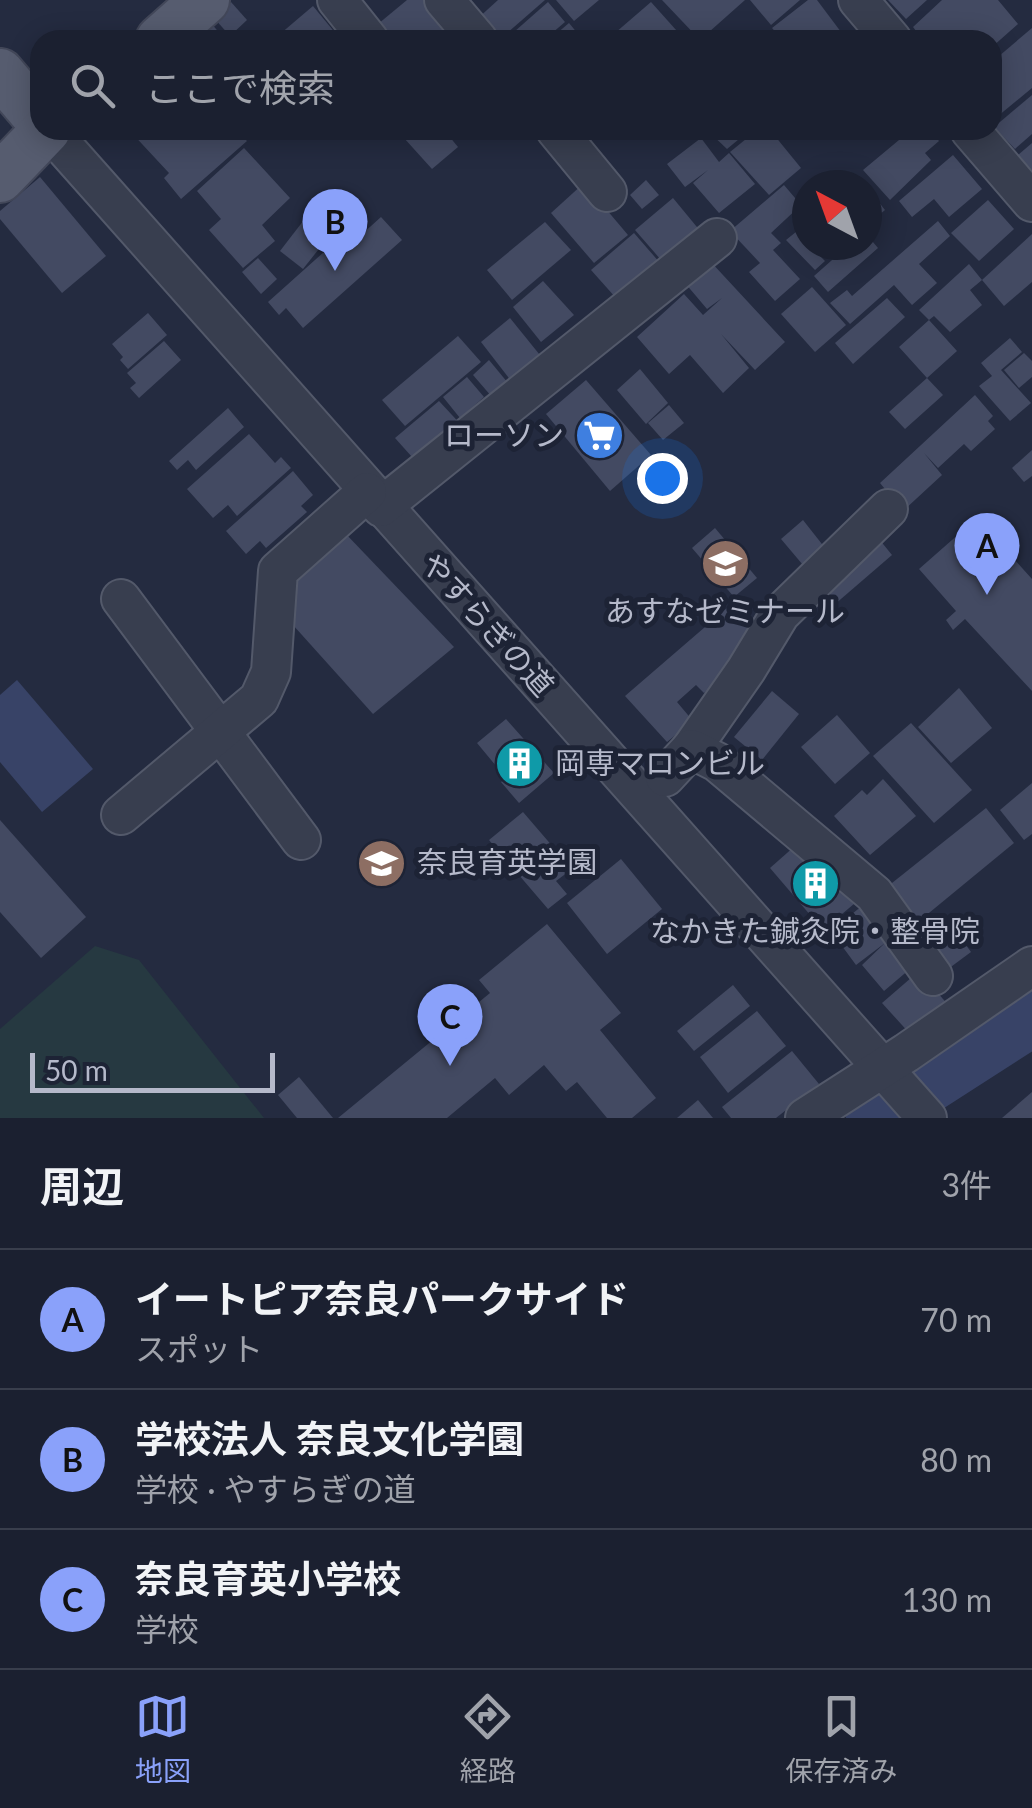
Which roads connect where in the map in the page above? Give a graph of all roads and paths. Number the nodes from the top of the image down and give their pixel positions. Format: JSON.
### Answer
{"nodes":[{"id":1,"x":205,"y":0,"type":"edge"},
{"id":2,"x":337,"y":0,"type":"edge"},
{"id":3,"x":444,"y":0,"type":"edge"},
{"id":4,"x":858,"y":0,"type":"edge"},
{"id":5,"x":171,"y":30,"type":"edge"},
{"id":6,"x":361,"y":30,"type":"edge"},
{"id":7,"x":470,"y":30,"type":"edge"},
{"id":8,"x":884,"y":30,"type":"edge"},
{"id":9,"x":0,"y":74,"type":"edge"},
{"id":10,"x":30,"y":108,"type":"edge"},
{"id":11,"x":37,"y":140,"type":"edge"},
{"id":12,"x":56,"y":140,"type":"edge"},
{"id":13,"x":564,"y":140,"type":"edge"},
{"id":14,"x":979,"y":140,"type":"edge"},
{"id":15,"x":0,"y":178,"type":"edge"},
{"id":16,"x":608,"y":192,"type":"dead end"},
{"id":17,"x":1032,"y":202,"type":"edge"},
{"id":18,"x":717,"y":238,"type":"dead end"},
{"id":19,"x":374,"y":499,"type":"junction"},
{"id":20,"x":888,"y":509,"type":"dead end"},
{"id":21,"x":120,"y":599,"type":"dead end"},
{"id":22,"x":218,"y":732,"type":"junction"},
{"id":23,"x":691,"y":749,"type":"junction"},
{"id":24,"x":665,"y":777,"type":"dead end"},
{"id":25,"x":121,"y":815,"type":"dead end"},
{"id":26,"x":301,"y":840,"type":"dead end"},
{"id":27,"x":1032,"y":966,"type":"edge"},
{"id":28,"x":933,"y":976,"type":"dead end"},
{"id":29,"x":887,"y":1074,"type":"junction"},
{"id":30,"x":804,"y":1118,"type":"edge"},
{"id":31,"x":926,"y":1118,"type":"edge"}],
"edges":[{"from":1,"to":5,"type":"main road"},
{"from":2,"to":6,"type":"street"},
{"from":3,"to":7,"type":"street"},
{"from":4,"to":8,"type":"street"},
{"from":9,"to":10,"type":"main road"},
{"from":11,"to":15,"type":"main road"},
{"from":12,"to":19,"type":"street","name":"やすらぎの道"},
{"from":13,"to":16,"type":"street"},
{"from":14,"to":17,"type":"street"},
{"from":18,"to":19,"type":"street"},
{"from":19,"to":22,"type":"street"},
{"from":19,"to":29,"type":"street","name":"やすらぎの道"},
{"from":20,"to":23,"type":"street"},
{"from":21,"to":22,"type":"street"},
{"from":22,"to":25,"type":"street"},
{"from":22,"to":26,"type":"street"},
{"from":23,"to":24,"type":"street"},
{"from":23,"to":28,"type":"street"},
{"from":27,"to":29,"type":"street"},
{"from":29,"to":30,"type":"street"},
{"from":29,"to":31,"type":"street","name":"やすらぎの道"}]}
